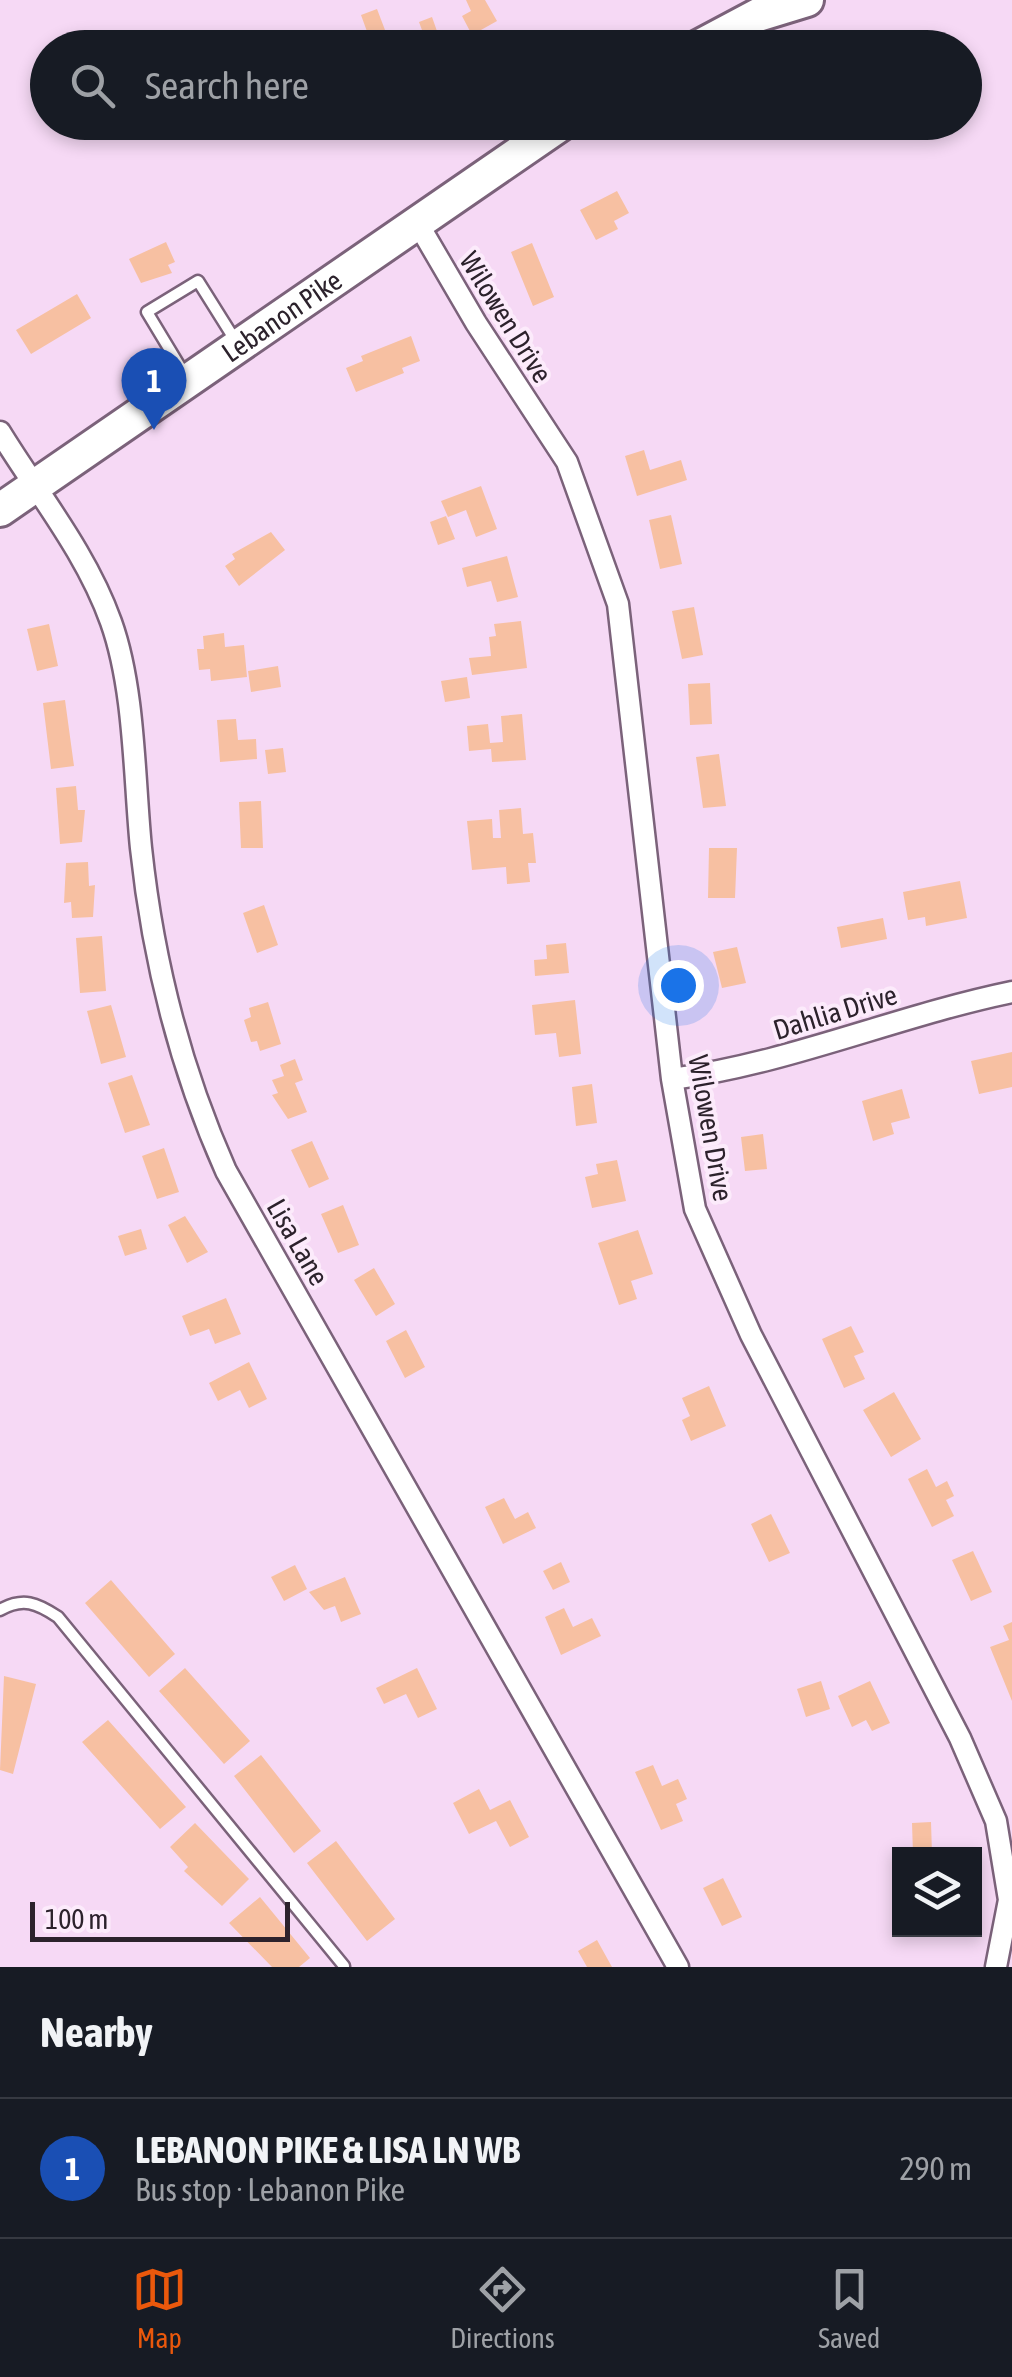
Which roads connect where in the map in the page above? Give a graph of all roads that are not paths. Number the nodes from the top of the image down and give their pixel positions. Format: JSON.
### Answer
{"nodes":[{"id":1,"x":806,"y":0,"type":"edge"},
{"id":2,"x":755,"y":7,"type":"edge"},
{"id":3,"x":722,"y":30,"type":"edge"},
{"id":4,"x":538,"y":140,"type":"edge"},
{"id":5,"x":417,"y":222,"type":"junction"},
{"id":6,"x":238,"y":345,"type":"junction"},
{"id":7,"x":188,"y":380,"type":"junction"},
{"id":8,"x":0,"y":432,"type":"edge"},
{"id":9,"x":33,"y":486,"type":"junction"},
{"id":10,"x":0,"y":510,"type":"edge"},
{"id":11,"x":1012,"y":992,"type":"edge"},
{"id":12,"x":672,"y":1078,"type":"junction"},
{"id":13,"x":0,"y":1610,"type":"edge"},
{"id":14,"x":344,"y":1966,"type":"edge"},
{"id":15,"x":678,"y":1967,"type":"edge"},
{"id":16,"x":996,"y":1967,"type":"edge"}],
"edges":[{"from":1,"to":2,"type":"main road"},
{"from":2,"to":3,"type":"main road"},
{"from":4,"to":5,"type":"main road","name":"Lebanon Pike"},
{"from":5,"to":6,"type":"main road","name":"Lebanon Pike"},
{"from":5,"to":12,"type":"street","name":"Wilowen Drive"},
{"from":6,"to":7,"type":"main road","name":"Lebanon Pike"},
{"from":6,"to":7,"type":"lane"},
{"from":7,"to":9,"type":"main road","name":"Lebanon Pike"},
{"from":8,"to":9,"type":"street","name":"Lisa Lane"},
{"from":9,"to":10,"type":"main road","name":"Lebanon Pike"},
{"from":9,"to":15,"type":"street","name":"Lisa Lane"},
{"from":11,"to":12,"type":"street","name":"Dahlia Drive"},
{"from":12,"to":16,"type":"street","name":"Wilowen Drive"},
{"from":13,"to":14,"type":"lane"}]}
